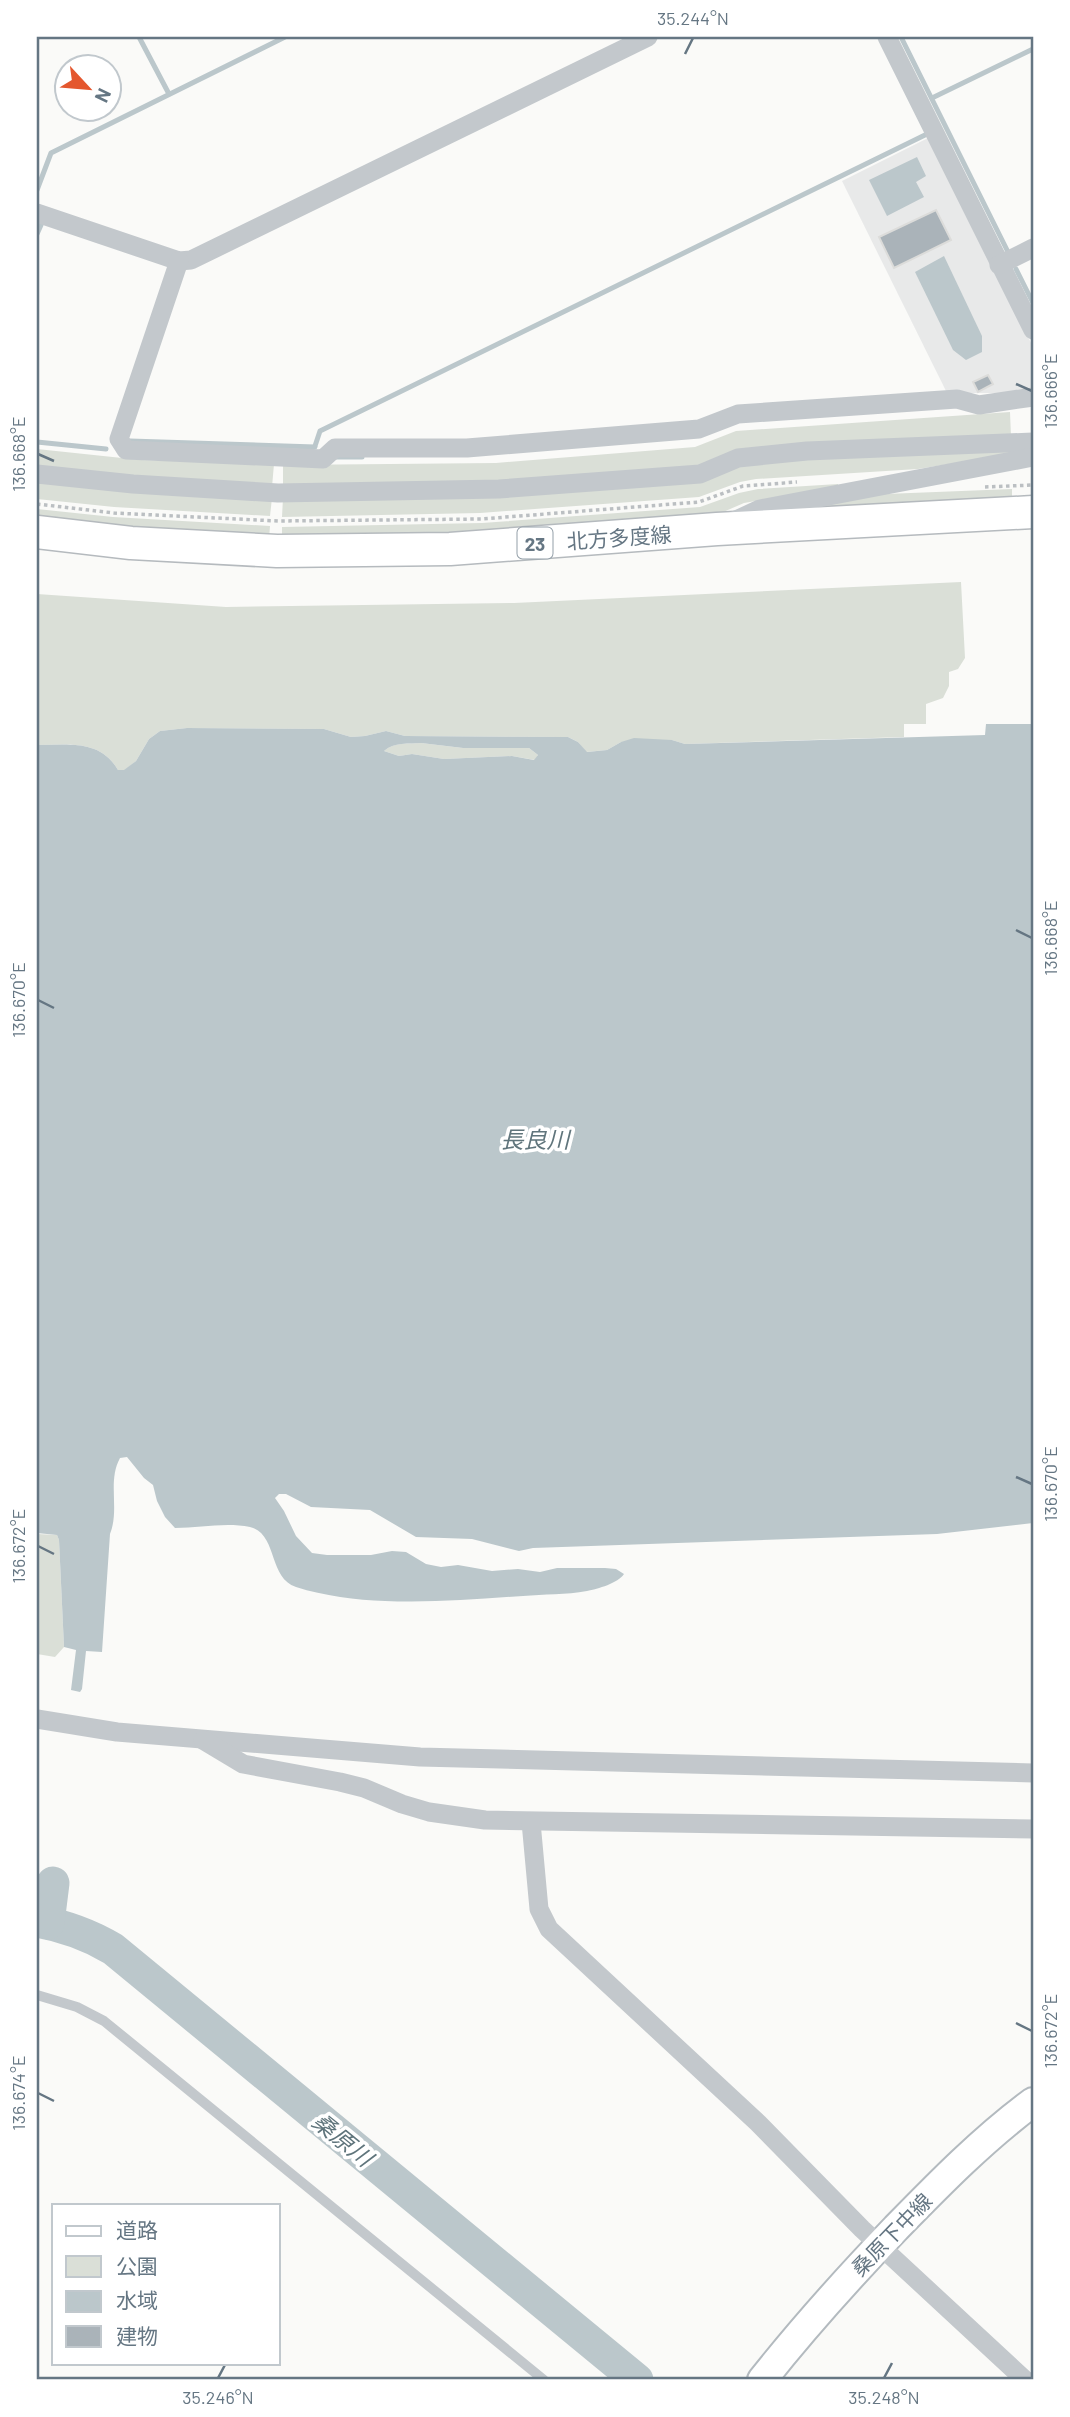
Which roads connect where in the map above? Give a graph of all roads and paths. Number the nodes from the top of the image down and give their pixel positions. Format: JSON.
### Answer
{"nodes":[{"id":1,"x":648,"y":37,"type":"edge"},
{"id":2,"x":887,"y":37,"type":"edge"},
{"id":3,"x":37,"y":213,"type":"edge"},
{"id":4,"x":1033,"y":248,"type":"edge"},
{"id":5,"x":179,"y":261,"type":"junction"},
{"id":6,"x":999,"y":265,"type":"junction"},
{"id":7,"x":1033,"y":330,"type":"edge"},
{"id":8,"x":1033,"y":397,"type":"edge"},
{"id":9,"x":1033,"y":442,"type":"edge"},
{"id":10,"x":1033,"y":457,"type":"edge"},
{"id":11,"x":37,"y":474,"type":"edge"},
{"id":12,"x":1033,"y":512,"type":"edge"},
{"id":13,"x":717,"y":529,"type":"junction"},
{"id":14,"x":37,"y":532,"type":"edge"},
{"id":15,"x":37,"y":1719,"type":"edge"},
{"id":16,"x":200,"y":1738,"type":"junction"},
{"id":17,"x":1033,"y":1773,"type":"edge"},
{"id":18,"x":531,"y":1822,"type":"junction"},
{"id":19,"x":1033,"y":1829,"type":"edge"},
{"id":20,"x":37,"y":1994,"type":"edge"},
{"id":21,"x":1033,"y":2102,"type":"edge"},
{"id":22,"x":879,"y":2245,"type":"junction"},
{"id":23,"x":544,"y":2380,"type":"edge"},
{"id":24,"x":762,"y":2380,"type":"edge"},
{"id":25,"x":1025,"y":2380,"type":"edge"}],
"edges":[{"from":1,"to":5,"type":"street"},
{"from":2,"to":6,"type":"street"},
{"from":3,"to":5,"type":"street"},
{"from":4,"to":6,"type":"street"},
{"from":5,"to":8,"type":"street"},
{"from":6,"to":7,"type":"street"},
{"from":9,"to":11,"type":"street"},
{"from":10,"to":13,"type":"street"},
{"from":12,"to":13,"type":"main road","name":"北方多度線","number":"23"},
{"from":13,"to":14,"type":"main road","name":"北方多度線","number":"23"},
{"from":15,"to":16,"type":"street"},
{"from":16,"to":17,"type":"street"},
{"from":16,"to":18,"type":"street"},
{"from":18,"to":19,"type":"street"},
{"from":18,"to":22,"type":"street"},
{"from":20,"to":23,"type":"lane"},
{"from":21,"to":22,"type":"main road","name":"桑原下中線"},
{"from":22,"to":24,"type":"main road","name":"桑原下中線"},
{"from":22,"to":25,"type":"street"}]}
